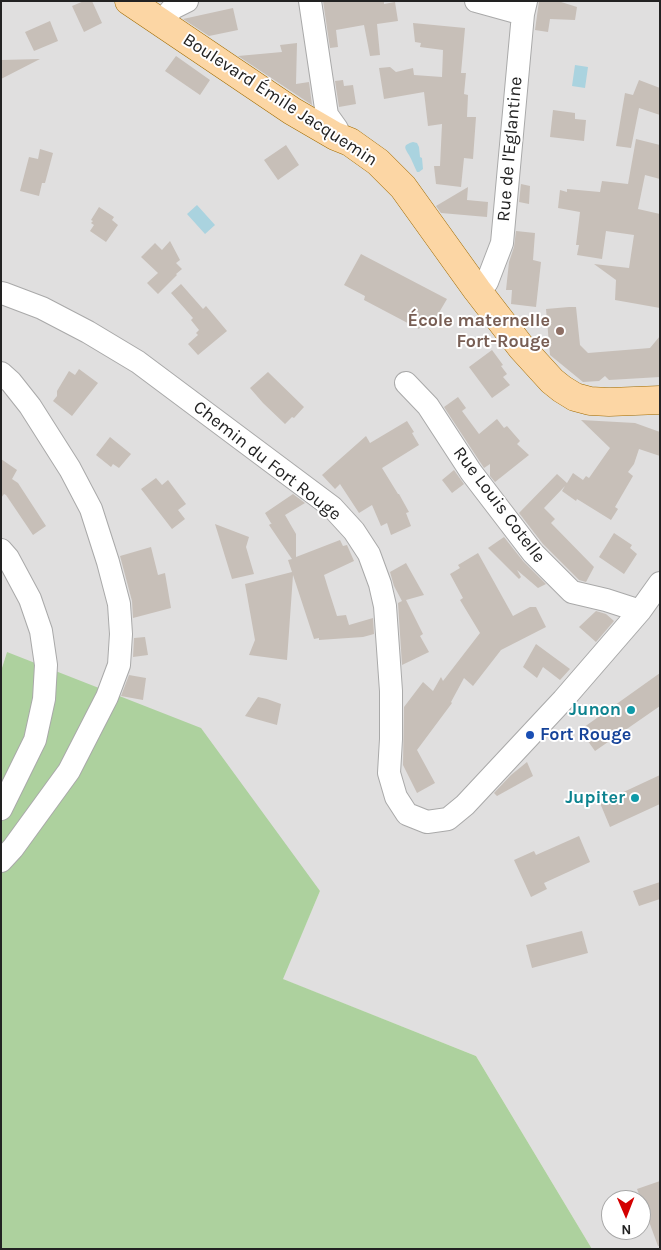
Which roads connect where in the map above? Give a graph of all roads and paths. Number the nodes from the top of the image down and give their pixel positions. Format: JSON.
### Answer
{"nodes":[{"id":1,"x":129,"y":1,"type":"edge"},
{"id":2,"x":187,"y":1,"type":"edge"},
{"id":3,"x":310,"y":1,"type":"edge"},
{"id":4,"x":476,"y":1,"type":"edge"},
{"id":5,"x":524,"y":8,"type":"edge"},
{"id":6,"x":162,"y":22,"type":"junction"},
{"id":7,"x":336,"y":136,"type":"junction"},
{"id":8,"x":477,"y":290,"type":"junction"},
{"id":9,"x":1,"y":293,"type":"edge"},
{"id":10,"x":1,"y":373,"type":"edge"},
{"id":11,"x":406,"y":383,"type":"dead end"},
{"id":12,"x":660,"y":400,"type":"edge"},
{"id":13,"x":1,"y":550,"type":"edge"},
{"id":14,"x":660,"y":584,"type":"edge"},
{"id":15,"x":640,"y":611,"type":"junction"},
{"id":16,"x":1,"y":809,"type":"edge"},
{"id":17,"x":1,"y":861,"type":"edge"}],
"edges":[{"from":1,"to":6,"type":"main road","name":"Boulevard Émile Jacquemin"},
{"from":2,"to":6,"type":"street"},
{"from":3,"to":7,"type":"street"},
{"from":4,"to":5,"type":"street"},
{"from":5,"to":8,"type":"street","name":"Rue de l'Eglantine"},
{"from":6,"to":7,"type":"main road","name":"Boulevard Émile Jacquemin"},
{"from":7,"to":8,"type":"main road","name":"Boulevard Émile Jacquemin"},
{"from":8,"to":12,"type":"main road","name":"Boulevard Émile Jacquemin"},
{"from":9,"to":15,"type":"street","name":"Chemin du Fort Rouge"},
{"from":10,"to":17,"type":"street"},
{"from":11,"to":15,"type":"street","name":"Rue Louis Cotelle"},
{"from":13,"to":16,"type":"street"},
{"from":14,"to":15,"type":"street","name":"Chemin du Fort Rouge"}]}
